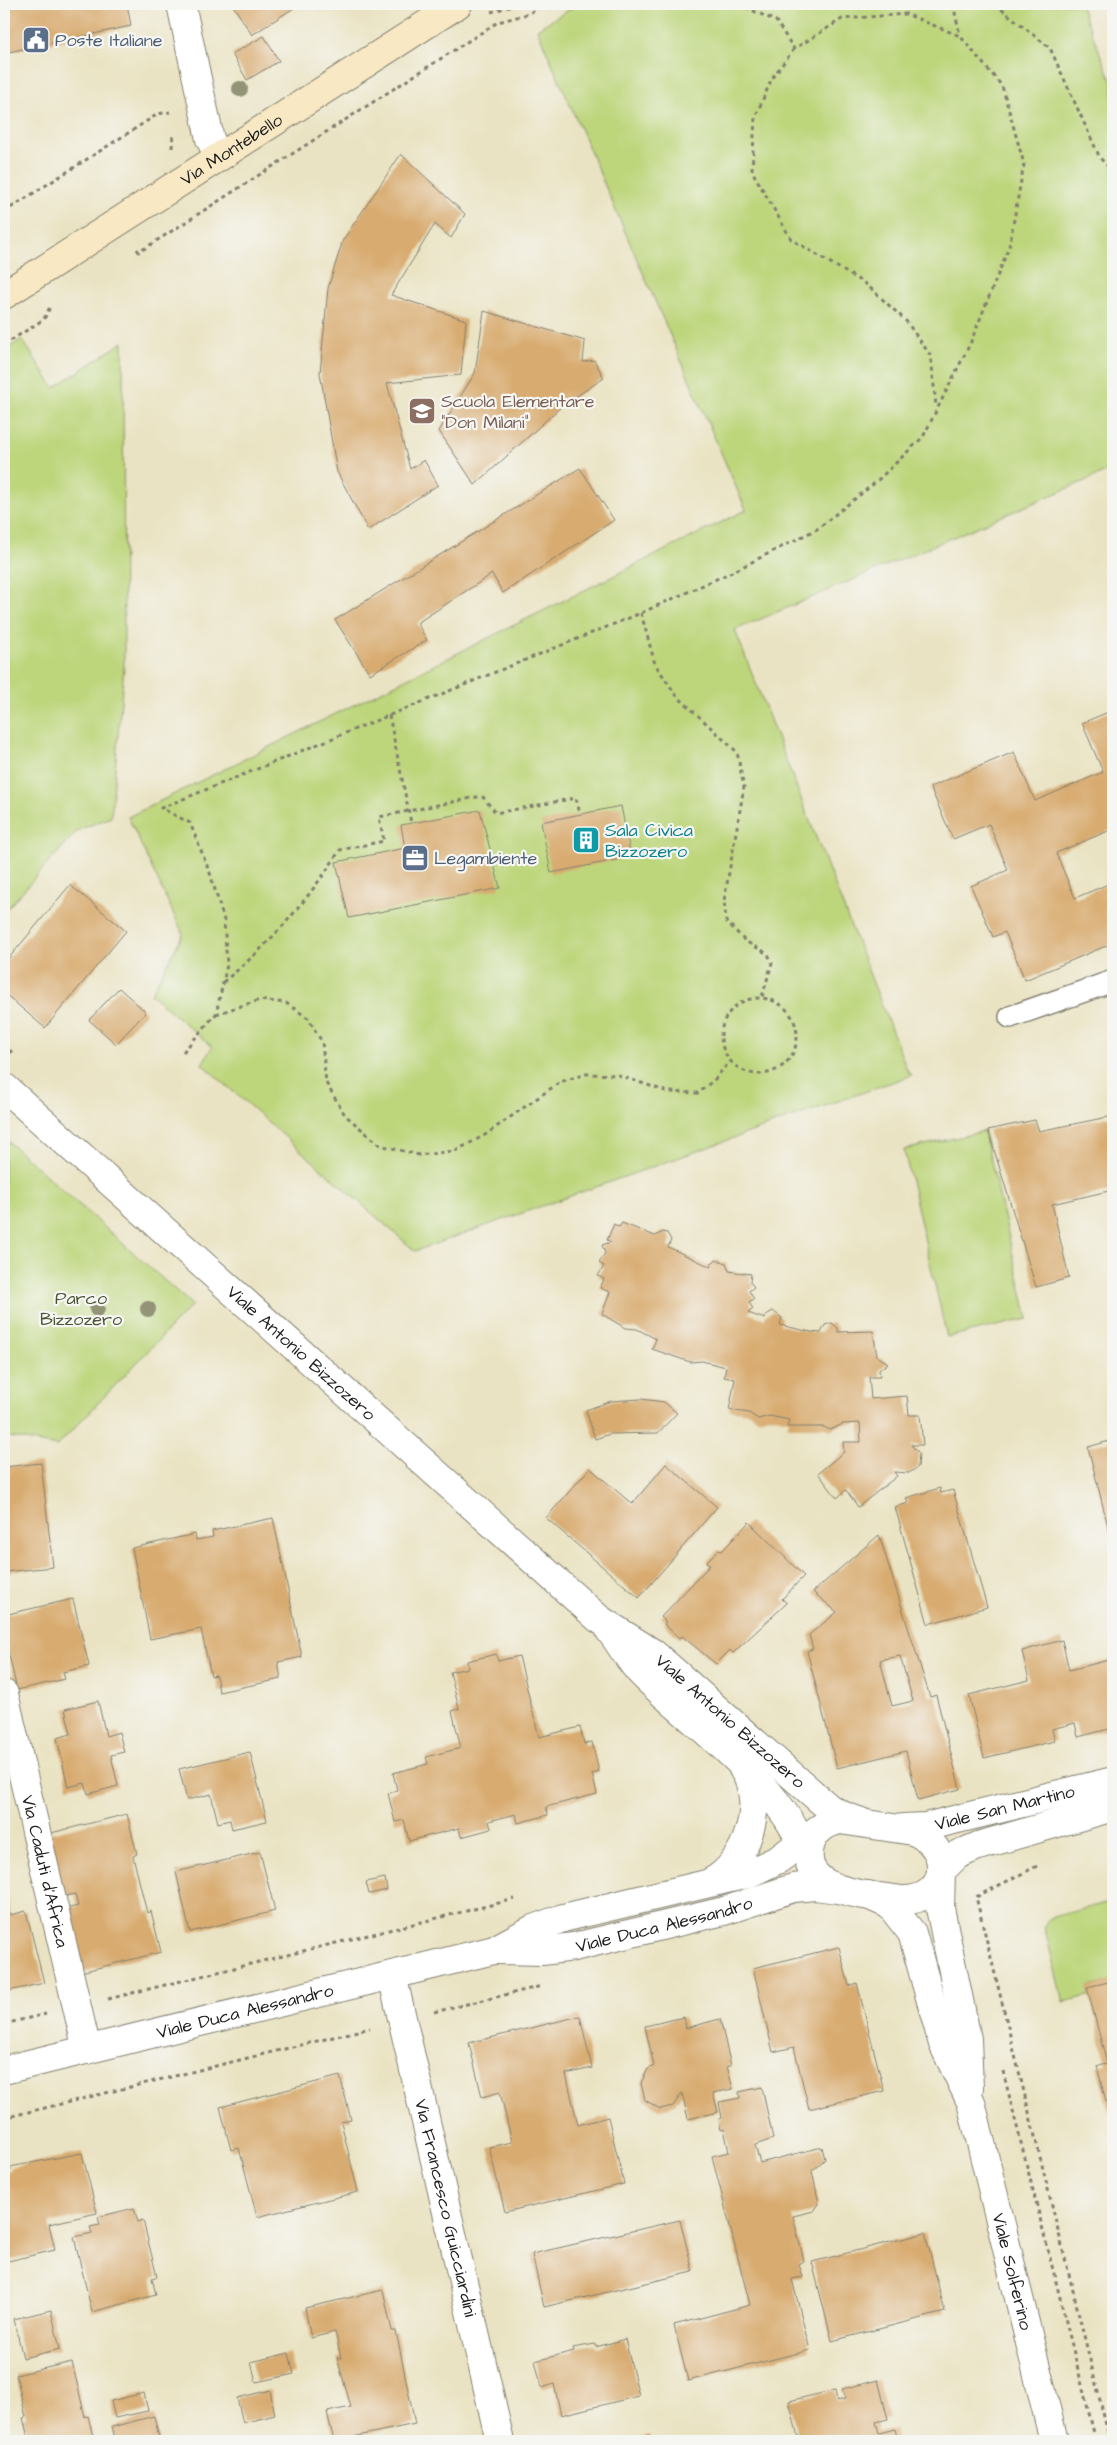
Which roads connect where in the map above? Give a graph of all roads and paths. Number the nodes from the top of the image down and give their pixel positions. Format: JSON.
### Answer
{"nodes":[{"id":1,"x":181,"y":4,"type":"edge"},
{"id":2,"x":458,"y":4,"type":"edge"},
{"id":3,"x":544,"y":4,"type":"edge"},
{"id":4,"x":738,"y":4,"type":"edge"},
{"id":5,"x":953,"y":4,"type":"edge"},
{"id":6,"x":995,"y":4,"type":"edge"},
{"id":7,"x":960,"y":36,"type":"junction"},
{"id":8,"x":794,"y":49,"type":"junction"},
{"id":9,"x":171,"y":112,"type":"dead end"},
{"id":10,"x":218,"y":157,"type":"junction"},
{"id":11,"x":1113,"y":172,"type":"edge"},
{"id":12,"x":4,"y":212,"type":"edge"},
{"id":13,"x":133,"y":243,"type":"dead end"},
{"id":14,"x":4,"y":295,"type":"edge"},
{"id":15,"x":50,"y":307,"type":"dead end"},
{"id":16,"x":4,"y":345,"type":"edge"},
{"id":17,"x":936,"y":407,"type":"junction"},
{"id":18,"x":641,"y":613,"type":"junction"},
{"id":19,"x":389,"y":715,"type":"junction"},
{"id":20,"x":408,"y":811,"type":"junction"},
{"id":21,"x":580,"y":814,"type":"dead end"},
{"id":22,"x":411,"y":823,"type":"dead end"},
{"id":23,"x":1113,"y":981,"type":"edge"},
{"id":24,"x":223,"y":982,"type":"junction"},
{"id":25,"x":762,"y":997,"type":"junction"},
{"id":26,"x":216,"y":1014,"type":"junction"},
{"id":27,"x":1010,"y":1017,"type":"dead end"},
{"id":28,"x":4,"y":1044,"type":"edge"},
{"id":29,"x":183,"y":1052,"type":"dead end"},
{"id":30,"x":17,"y":1059,"type":"dead end"},
{"id":31,"x":730,"y":1061,"type":"junction"},
{"id":32,"x":4,"y":1087,"type":"edge"},
{"id":33,"x":599,"y":1619,"type":"junction"},
{"id":34,"x":4,"y":1694,"type":"edge"},
{"id":35,"x":738,"y":1762,"type":"junction"},
{"id":36,"x":1113,"y":1781,"type":"edge"},
{"id":37,"x":1113,"y":1808,"type":"edge"},
{"id":38,"x":861,"y":1822,"type":"junction"},
{"id":39,"x":1044,"y":1826,"type":"junction"},
{"id":40,"x":896,"y":1828,"type":"junction"},
{"id":41,"x":810,"y":1843,"type":"junction"},
{"id":42,"x":1052,"y":1858,"type":"junction"},
{"id":43,"x":1034,"y":1862,"type":"dead end"},
{"id":44,"x":941,"y":1871,"type":"junction"},
{"id":45,"x":703,"y":1885,"type":"junction"},
{"id":46,"x":838,"y":1890,"type":"junction"},
{"id":47,"x":868,"y":1895,"type":"junction"},
{"id":48,"x":525,"y":1897,"type":"dead end"},
{"id":49,"x":486,"y":1952,"type":"junction"},
{"id":50,"x":392,"y":1975,"type":"junction"},
{"id":51,"x":546,"y":1984,"type":"dead end"},
{"id":52,"x":77,"y":2006,"type":"junction"},
{"id":53,"x":402,"y":2020,"type":"junction"},
{"id":54,"x":4,"y":2024,"type":"edge"},
{"id":55,"x":87,"y":2050,"type":"junction"},
{"id":56,"x":4,"y":2070,"type":"edge"},
{"id":57,"x":971,"y":2102,"type":"junction"},
{"id":58,"x":4,"y":2118,"type":"edge"},
{"id":59,"x":500,"y":2441,"type":"edge"},
{"id":60,"x":1054,"y":2441,"type":"edge"},
{"id":61,"x":1110,"y":2441,"type":"edge"}],
"edges":[{"from":1,"to":10,"type":"street"},
{"from":2,"to":10,"type":"street","name":"Via Montebello"},
{"from":3,"to":13,"type":"path"},
{"from":4,"to":8,"type":"path"},
{"from":5,"to":7,"type":"path"},
{"from":6,"to":11,"type":"path"},
{"from":7,"to":8,"type":"path"},
{"from":7,"to":17,"type":"path"},
{"from":8,"to":17,"type":"path"},
{"from":9,"to":12,"type":"path"},
{"from":10,"to":14,"type":"street","name":"Via Montebello"},
{"from":15,"to":16,"type":"path"},
{"from":17,"to":18,"type":"path"},
{"from":18,"to":19,"type":"path"},
{"from":18,"to":25,"type":"path"},
{"from":19,"to":20,"type":"path"},
{"from":19,"to":24,"type":"path"},
{"from":20,"to":21,"type":"path"},
{"from":20,"to":22,"type":"path"},
{"from":20,"to":24,"type":"path"},
{"from":23,"to":27,"type":"lane"},
{"from":24,"to":26,"type":"path"},
{"from":25,"to":31,"type":"path"},
{"from":25,"to":31,"type":"path"},
{"from":26,"to":29,"type":"path"},
{"from":26,"to":31,"type":"path"},
{"from":28,"to":30,"type":"path"},
{"from":32,"to":33,"type":"street","name":"Viale Antonio Bizzozero"},
{"from":33,"to":35,"type":"street","name":"Viale Antonio Bizzozero"},
{"from":33,"to":38,"type":"street","name":"Viale Antonio Bizzozero"},
{"from":34,"to":52,"type":"street","name":"Via Caduti d'Africa"},
{"from":35,"to":41,"type":"street","name":"Viale Antonio Bizzozero"},
{"from":35,"to":45,"type":"street","name":"Viale Antonio Bizzozero"},
{"from":36,"to":40,"type":"street","name":"Viale San Martino"},
{"from":37,"to":39,"type":"street","name":"Viale San Martino"},
{"from":38,"to":40,"type":"street"},
{"from":38,"to":41,"type":"street","name":"Viale Duca Alessandro"},
{"from":39,"to":42,"type":"path"},
{"from":39,"to":44,"type":"street","name":"Viale San Martino"},
{"from":40,"to":44,"type":"street","name":"Viale Solferino"},
{"from":41,"to":45,"type":"street","name":"Viale Duca Alessandro"},
{"from":41,"to":46,"type":"street","name":"Viale Antonio Bizzozero"},
{"from":42,"to":43,"type":"path"},
{"from":42,"to":61,"type":"path"},
{"from":44,"to":47,"type":"street","name":"Viale San Martino"},
{"from":44,"to":57,"type":"street","name":"Viale Solferino"},
{"from":45,"to":49,"type":"street","name":"Viale Duca Alessandro"},
{"from":46,"to":47,"type":"street","name":"Viale Duca Alessandro"},
{"from":46,"to":49,"type":"street","name":"Viale Duca Alessandro"},
{"from":47,"to":57,"type":"street","name":"Viale Solferino"},
{"from":48,"to":52,"type":"path"},
{"from":49,"to":50,"type":"street","name":"Viale Duca Alessandro"},
{"from":50,"to":53,"type":"street","name":"Via Francesco Guicciardini"},
{"from":50,"to":55,"type":"street","name":"Viale Duca Alessandro"},
{"from":51,"to":53,"type":"path"},
{"from":52,"to":54,"type":"path"},
{"from":52,"to":55,"type":"street","name":"Via Caduti d'Africa"},
{"from":53,"to":58,"type":"path"},
{"from":53,"to":59,"type":"street","name":"Via Francesco Guicciardini"},
{"from":55,"to":56,"type":"street","name":"Viale Duca Alessandro"},
{"from":57,"to":60,"type":"street","name":"Viale Solferino"}]}
